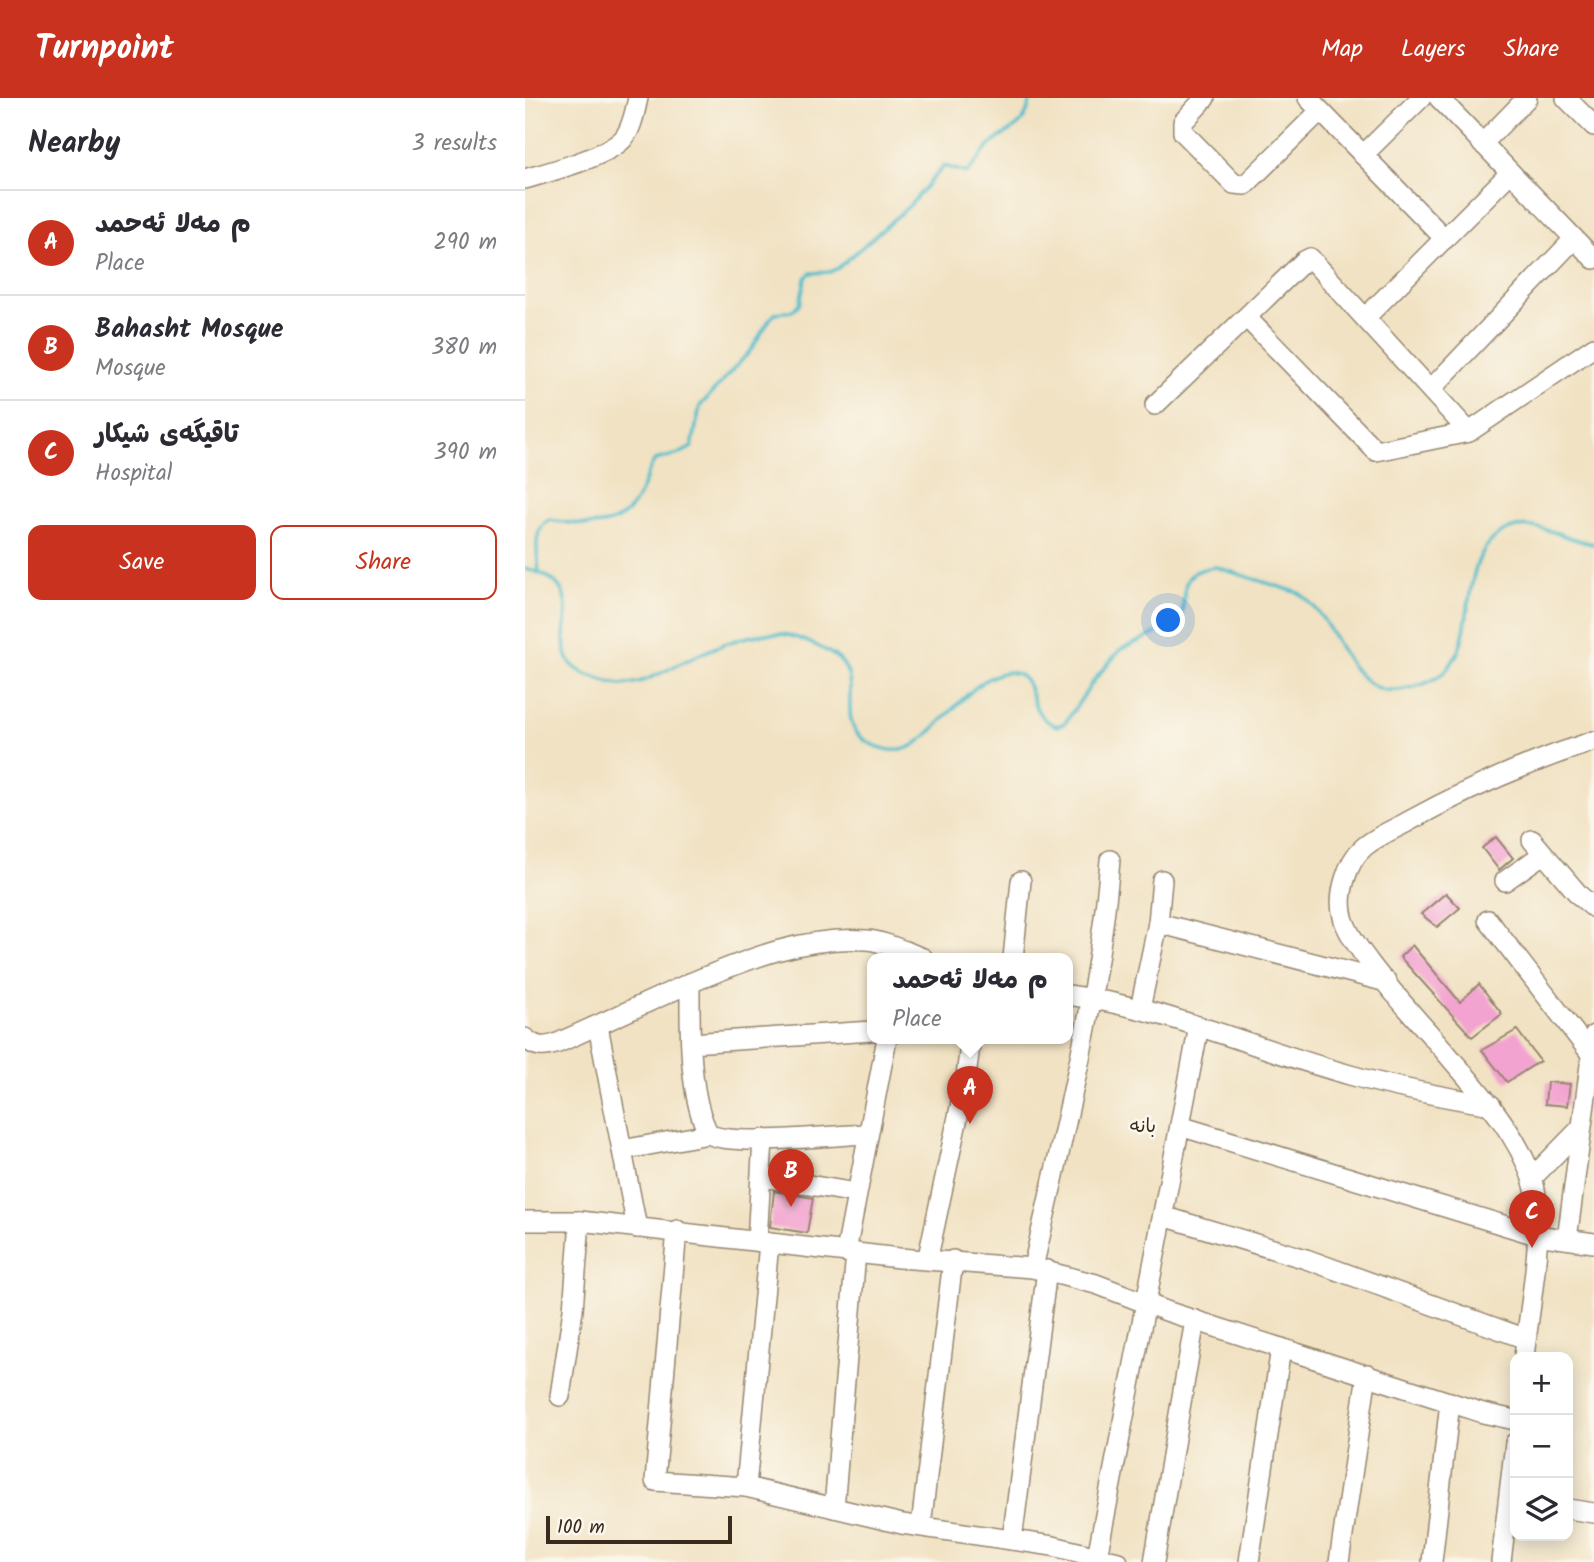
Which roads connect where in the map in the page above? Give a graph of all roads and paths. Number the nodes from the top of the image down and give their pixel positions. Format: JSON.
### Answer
{"nodes":[{"id":1,"x":638,"y":98,"type":"edge"},
{"id":2,"x":1205,"y":98,"type":"edge"},
{"id":3,"x":1421,"y":98,"type":"edge"},
{"id":4,"x":1439,"y":98,"type":"edge"},
{"id":5,"x":1527,"y":98,"type":"edge"},
{"id":6,"x":1566,"y":98,"type":"edge"},
{"id":7,"x":1314,"y":105,"type":"edge"},
{"id":8,"x":1594,"y":126,"type":"edge"},
{"id":9,"x":1482,"y":144,"type":"junction"},
{"id":10,"x":1363,"y":155,"type":"junction"},
{"id":11,"x":1510,"y":173,"type":"junction"},
{"id":12,"x":525,"y":179,"type":"edge"},
{"id":13,"x":1445,"y":239,"type":"junction"},
{"id":14,"x":1574,"y":239,"type":"junction"},
{"id":15,"x":1594,"y":259,"type":"edge"},
{"id":16,"x":1366,"y":317,"type":"junction"},
{"id":17,"x":1247,"y":318,"type":"junction"},
{"id":18,"x":1594,"y":347,"type":"edge"},
{"id":19,"x":1430,"y":389,"type":"junction"},
{"id":20,"x":1155,"y":405,"type":"dead end"},
{"id":21,"x":1469,"y":432,"type":"junction"},
{"id":22,"x":1594,"y":741,"type":"edge"},
{"id":23,"x":1110,"y":860,"type":"dead end"},
{"id":24,"x":1162,"y":880,"type":"dead end"},
{"id":25,"x":1021,"y":881,"type":"dead end"},
{"id":26,"x":1505,"y":881,"type":"dead end"},
{"id":27,"x":1594,"y":908,"type":"edge"},
{"id":28,"x":1488,"y":920,"type":"dead end"},
{"id":29,"x":1158,"y":923,"type":"junction"},
{"id":30,"x":908,"y":953,"type":"edge"},
{"id":31,"x":1014,"y":953,"type":"edge"},
{"id":32,"x":1387,"y":982,"type":"junction"},
{"id":33,"x":691,"y":983,"type":"junction"},
{"id":34,"x":1073,"y":996,"type":"edge"},
{"id":35,"x":1092,"y":998,"type":"junction"},
{"id":36,"x":1140,"y":1009,"type":"junction"},
{"id":37,"x":598,"y":1026,"type":"junction"},
{"id":38,"x":1199,"y":1026,"type":"junction"},
{"id":39,"x":867,"y":1031,"type":"edge"},
{"id":40,"x":525,"y":1038,"type":"edge"},
{"id":41,"x":691,"y":1043,"type":"junction"},
{"id":42,"x":886,"y":1044,"type":"edge"},
{"id":43,"x":970,"y":1044,"type":"edge"},
{"id":44,"x":1593,"y":1045,"type":"edge"},
{"id":45,"x":1491,"y":1105,"type":"junction"},
{"id":46,"x":1180,"y":1126,"type":"junction"},
{"id":47,"x":1581,"y":1128,"type":"junction"},
{"id":48,"x":709,"y":1133,"type":"junction"},
{"id":49,"x":867,"y":1133,"type":"junction"},
{"id":50,"x":763,"y":1139,"type":"junction"},
{"id":51,"x":622,"y":1150,"type":"junction"},
{"id":52,"x":762,"y":1177,"type":"junction"},
{"id":53,"x":1532,"y":1178,"type":"junction"},
{"id":54,"x":856,"y":1193,"type":"junction"},
{"id":55,"x":1163,"y":1216,"type":"junction"},
{"id":56,"x":525,"y":1221,"type":"edge"},
{"id":57,"x":580,"y":1221,"type":"junction"},
{"id":58,"x":637,"y":1227,"type":"junction"},
{"id":59,"x":677,"y":1230,"type":"junction"},
{"id":60,"x":1536,"y":1235,"type":"junction"},
{"id":61,"x":1567,"y":1239,"type":"junction"},
{"id":62,"x":763,"y":1242,"type":"junction"},
{"id":63,"x":1594,"y":1243,"type":"edge"},
{"id":64,"x":851,"y":1253,"type":"junction"},
{"id":65,"x":928,"y":1258,"type":"junction"},
{"id":66,"x":953,"y":1260,"type":"junction"},
{"id":67,"x":1040,"y":1269,"type":"junction"},
{"id":68,"x":1147,"y":1303,"type":"junction"},
{"id":69,"x":1195,"y":1320,"type":"junction"},
{"id":70,"x":1280,"y":1348,"type":"junction"},
{"id":71,"x":1525,"y":1348,"type":"edge"},
{"id":72,"x":1367,"y":1374,"type":"junction"},
{"id":73,"x":560,"y":1396,"type":"dead end"},
{"id":74,"x":1450,"y":1402,"type":"junction"},
{"id":75,"x":1510,"y":1419,"type":"edge"},
{"id":76,"x":745,"y":1487,"type":"junction"},
{"id":77,"x":834,"y":1507,"type":"junction"},
{"id":78,"x":1573,"y":1510,"type":"edge"},
{"id":79,"x":1510,"y":1512,"type":"edge"},
{"id":80,"x":1594,"y":1513,"type":"edge"},
{"id":81,"x":921,"y":1526,"type":"junction"},
{"id":82,"x":1012,"y":1540,"type":"junction"},
{"id":83,"x":1097,"y":1557,"type":"junction"},
{"id":84,"x":1118,"y":1562,"type":"edge"},
{"id":85,"x":1154,"y":1562,"type":"edge"},
{"id":86,"x":1249,"y":1562,"type":"edge"},
{"id":87,"x":1339,"y":1562,"type":"edge"},
{"id":88,"x":1431,"y":1562,"type":"edge"},
{"id":89,"x":1501,"y":1562,"type":"edge"}],
"edges":[{"from":1,"to":12,"type":"street"},
{"from":2,"to":7,"type":"street"},
{"from":3,"to":10,"type":"street"},
{"from":4,"to":9,"type":"street"},
{"from":5,"to":9,"type":"street"},
{"from":6,"to":8,"type":"street"},
{"from":7,"to":10,"type":"street"},
{"from":9,"to":11,"type":"street"},
{"from":10,"to":13,"type":"street"},
{"from":11,"to":13,"type":"street"},
{"from":11,"to":14,"type":"street"},
{"from":13,"to":16,"type":"street"},
{"from":14,"to":15,"type":"street"},
{"from":14,"to":19,"type":"street"},
{"from":16,"to":17,"type":"street"},
{"from":16,"to":19,"type":"street"},
{"from":17,"to":20,"type":"street"},
{"from":17,"to":21,"type":"street"},
{"from":18,"to":21,"type":"street"},
{"from":19,"to":21,"type":"street"},
{"from":22,"to":32,"type":"street"},
{"from":23,"to":35,"type":"street"},
{"from":24,"to":29,"type":"street"},
{"from":25,"to":31,"type":"street"},
{"from":26,"to":27,"type":"street"},
{"from":28,"to":44,"type":"street"},
{"from":29,"to":32,"type":"street"},
{"from":29,"to":36,"type":"street"},
{"from":30,"to":33,"type":"street"},
{"from":32,"to":45,"type":"street"},
{"from":33,"to":37,"type":"street"},
{"from":33,"to":41,"type":"street"},
{"from":34,"to":35,"type":"street"},
{"from":35,"to":36,"type":"street"},
{"from":35,"to":67,"type":"street"},
{"from":36,"to":38,"type":"street"},
{"from":37,"to":40,"type":"street"},
{"from":37,"to":51,"type":"street"},
{"from":38,"to":45,"type":"street"},
{"from":38,"to":46,"type":"street"},
{"from":39,"to":41,"type":"street"},
{"from":41,"to":48,"type":"street"},
{"from":42,"to":49,"type":"street"},
{"from":43,"to":65,"type":"street"},
{"from":44,"to":47,"type":"street"},
{"from":45,"to":53,"type":"street"},
{"from":46,"to":55,"type":"street"},
{"from":46,"to":60,"type":"street"},
{"from":47,"to":53,"type":"street"},
{"from":47,"to":61,"type":"street"},
{"from":48,"to":50,"type":"street"},
{"from":48,"to":51,"type":"street"},
{"from":49,"to":50,"type":"street"},
{"from":49,"to":54,"type":"street"},
{"from":50,"to":52,"type":"street"},
{"from":51,"to":58,"type":"street"},
{"from":52,"to":54,"type":"street"},
{"from":52,"to":62,"type":"street"},
{"from":53,"to":60,"type":"street"},
{"from":54,"to":64,"type":"street"},
{"from":55,"to":68,"type":"street"},
{"from":55,"to":71,"type":"street"},
{"from":56,"to":57,"type":"street"},
{"from":57,"to":58,"type":"street"},
{"from":57,"to":73,"type":"street"},
{"from":58,"to":59,"type":"street"},
{"from":59,"to":62,"type":"street"},
{"from":59,"to":76,"type":"street"},
{"from":60,"to":61,"type":"street"},
{"from":60,"to":71,"type":"street"},
{"from":61,"to":63,"type":"street"},
{"from":62,"to":64,"type":"street"},
{"from":62,"to":76,"type":"street"},
{"from":64,"to":65,"type":"street"},
{"from":64,"to":77,"type":"street"},
{"from":65,"to":66,"type":"street"},
{"from":66,"to":67,"type":"street"},
{"from":66,"to":81,"type":"street"},
{"from":67,"to":68,"type":"street"},
{"from":67,"to":82,"type":"street"},
{"from":68,"to":69,"type":"street"},
{"from":68,"to":83,"type":"street"},
{"from":69,"to":70,"type":"street"},
{"from":69,"to":85,"type":"street"},
{"from":70,"to":72,"type":"street"},
{"from":70,"to":86,"type":"street"},
{"from":72,"to":74,"type":"street"},
{"from":72,"to":87,"type":"street"},
{"from":74,"to":75,"type":"street"},
{"from":74,"to":88,"type":"street"},
{"from":76,"to":77,"type":"street"},
{"from":77,"to":81,"type":"street"},
{"from":78,"to":80,"type":"street"},
{"from":79,"to":89,"type":"street"},
{"from":81,"to":82,"type":"street"},
{"from":82,"to":83,"type":"street"},
{"from":83,"to":84,"type":"street"}]}
